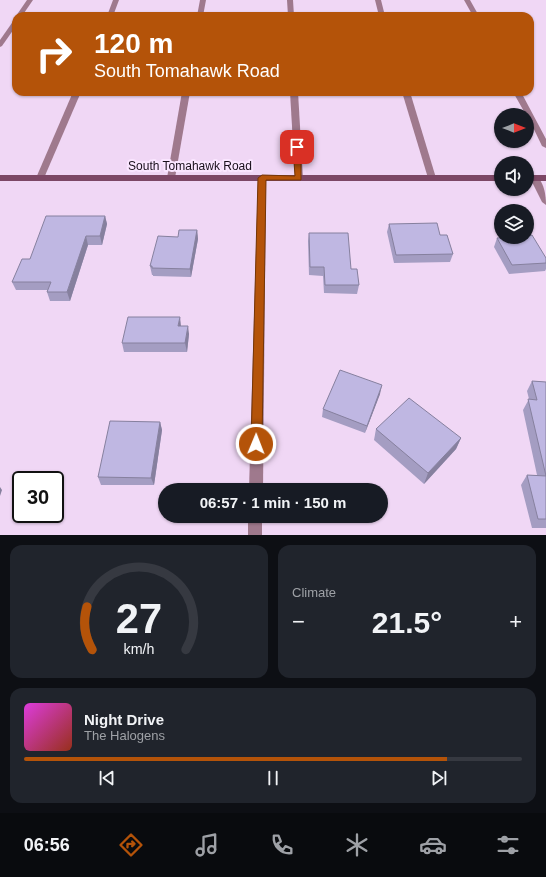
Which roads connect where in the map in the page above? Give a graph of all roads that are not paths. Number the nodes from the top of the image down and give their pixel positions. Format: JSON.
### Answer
{"nodes":[{"id":1,"x":30,"y":0,"type":"edge"},
{"id":2,"x":116,"y":0,"type":"edge"},
{"id":3,"x":203,"y":0,"type":"edge"},
{"id":4,"x":290,"y":0,"type":"edge"},
{"id":5,"x":378,"y":0,"type":"edge"},
{"id":6,"x":467,"y":0,"type":"edge"},
{"id":7,"x":22,"y":12,"type":"edge"},
{"id":8,"x":112,"y":12,"type":"edge"},
{"id":9,"x":201,"y":12,"type":"edge"},
{"id":10,"x":291,"y":12,"type":"edge"},
{"id":11,"x":381,"y":12,"type":"edge"},
{"id":12,"x":474,"y":12,"type":"edge"},
{"id":13,"x":12,"y":27,"type":"edge"},
{"id":14,"x":0,"y":45,"type":"edge"},
{"id":15,"x":75,"y":96,"type":"edge"},
{"id":16,"x":185,"y":96,"type":"edge"},
{"id":17,"x":294,"y":96,"type":"edge"},
{"id":18,"x":407,"y":96,"type":"edge"},
{"id":19,"x":519,"y":96,"type":"edge"},
{"id":20,"x":546,"y":146,"type":"edge"},
{"id":21,"x":40,"y":178,"type":"junction"},
{"id":22,"x":171,"y":178,"type":"junction"},
{"id":23,"x":262,"y":178,"type":"junction"},
{"id":24,"x":299,"y":178,"type":"junction"},
{"id":25,"x":432,"y":178,"type":"junction"},
{"id":26,"x":494,"y":178,"type":"edge"},
{"id":27,"x":534,"y":178,"type":"edge"},
{"id":28,"x":546,"y":178,"type":"edge"},
{"id":29,"x":1,"y":180,"type":"edge"},
{"id":30,"x":534,"y":184,"type":"edge"},
{"id":31,"x":546,"y":202,"type":"edge"},
{"id":32,"x":256,"y":483,"type":"edge"},
{"id":33,"x":255,"y":523,"type":"edge"},
{"id":34,"x":255,"y":535,"type":"edge"}],
"edges":[{"from":1,"to":7,"type":"street"},
{"from":2,"to":8,"type":"street"},
{"from":3,"to":9,"type":"street"},
{"from":4,"to":10,"type":"street"},
{"from":5,"to":11,"type":"street"},
{"from":6,"to":12,"type":"street"},
{"from":13,"to":14,"type":"street"},
{"from":15,"to":21,"type":"street"},
{"from":16,"to":22,"type":"street"},
{"from":17,"to":24,"type":"street"},
{"from":18,"to":25,"type":"street"},
{"from":19,"to":20,"type":"street"},
{"from":21,"to":22,"type":"main road","name":"South Tomahawk Road"},
{"from":21,"to":29,"type":"main road","name":"South Tomahawk Road"},
{"from":22,"to":23,"type":"main road","name":"South Tomahawk Road"},
{"from":23,"to":24,"type":"main road","name":"South Tomahawk Road"},
{"from":23,"to":32,"type":"street"},
{"from":24,"to":25,"type":"main road","name":"South Tomahawk Road"},
{"from":25,"to":26,"type":"main road","name":"South Tomahawk Road"},
{"from":27,"to":28,"type":"main road"},
{"from":30,"to":31,"type":"street"},
{"from":33,"to":34,"type":"street"}]}
